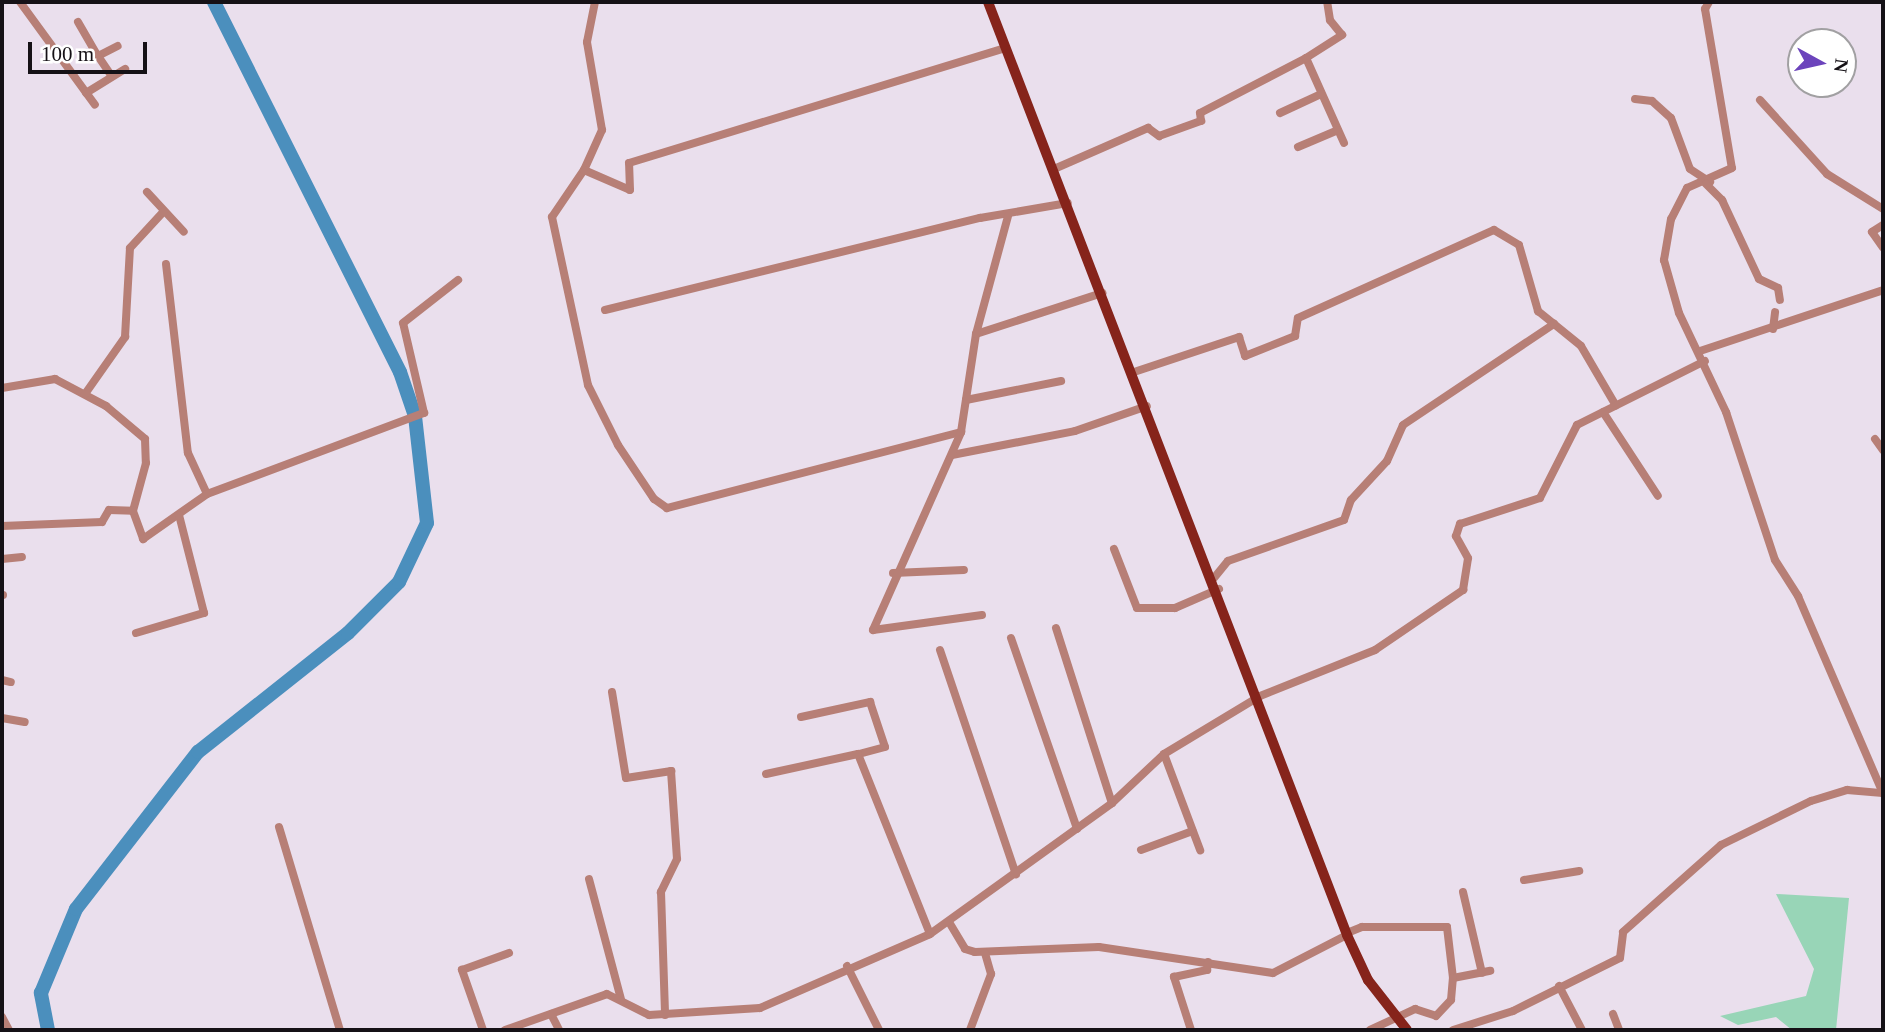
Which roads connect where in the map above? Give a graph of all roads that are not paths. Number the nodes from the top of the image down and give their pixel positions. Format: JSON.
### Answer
{"nodes":[{"id":1,"x":20,"y":2,"type":"edge"},
{"id":2,"x":595,"y":2,"type":"edge"},
{"id":3,"x":988,"y":2,"type":"edge"},
{"id":4,"x":1327,"y":2,"type":"edge"},
{"id":5,"x":1705,"y":4,"type":"edge"},
{"id":6,"x":78,"y":22,"type":"dead end"},
{"id":7,"x":118,"y":46,"type":"dead end"},
{"id":8,"x":1006,"y":48,"type":"junction"},
{"id":9,"x":98,"y":56,"type":"junction"},
{"id":10,"x":1306,"y":58,"type":"junction"},
{"id":11,"x":125,"y":69,"type":"dead end"},
{"id":12,"x":111,"y":75,"type":"junction"},
{"id":13,"x":86,"y":93,"type":"junction"},
{"id":14,"x":1321,"y":94,"type":"junction"},
{"id":15,"x":1635,"y":99,"type":"dead end"},
{"id":16,"x":1760,"y":100,"type":"dead end"},
{"id":17,"x":95,"y":105,"type":"dead end"},
{"id":18,"x":1280,"y":113,"type":"dead end"},
{"id":19,"x":1338,"y":130,"type":"junction"},
{"id":20,"x":1345,"y":143,"type":"dead end"},
{"id":21,"x":1298,"y":147,"type":"dead end"},
{"id":22,"x":1054,"y":169,"type":"junction"},
{"id":23,"x":584,"y":170,"type":"junction"},
{"id":24,"x":1708,"y":183,"type":"junction"},
{"id":25,"x":147,"y":192,"type":"dead end"},
{"id":26,"x":1068,"y":203,"type":"junction"},
{"id":27,"x":1883,"y":209,"type":"edge"},
{"id":28,"x":164,"y":211,"type":"junction"},
{"id":29,"x":1008,"y":216,"type":"junction"},
{"id":30,"x":1883,"y":225,"type":"edge"},
{"id":31,"x":184,"y":232,"type":"dead end"},
{"id":32,"x":1883,"y":248,"type":"edge"},
{"id":33,"x":166,"y":264,"type":"dead end"},
{"id":34,"x":458,"y":280,"type":"dead end"},
{"id":35,"x":1883,"y":290,"type":"edge"},
{"id":36,"x":1102,"y":293,"type":"junction"},
{"id":37,"x":1780,"y":300,"type":"dead end"},
{"id":38,"x":605,"y":310,"type":"dead end"},
{"id":39,"x":1775,"y":312,"type":"dead end"},
{"id":40,"x":1554,"y":324,"type":"junction"},
{"id":41,"x":1773,"y":329,"type":"junction"},
{"id":42,"x":976,"y":334,"type":"junction"},
{"id":43,"x":1700,"y":351,"type":"junction"},
{"id":44,"x":1705,"y":361,"type":"junction"},
{"id":45,"x":1134,"y":372,"type":"junction"},
{"id":46,"x":1061,"y":381,"type":"dead end"},
{"id":47,"x":2,"y":388,"type":"edge"},
{"id":48,"x":85,"y":394,"type":"junction"},
{"id":49,"x":966,"y":400,"type":"junction"},
{"id":50,"x":1147,"y":406,"type":"junction"},
{"id":51,"x":1616,"y":406,"type":"junction"},
{"id":52,"x":1603,"y":412,"type":"junction"},
{"id":53,"x":961,"y":432,"type":"junction"},
{"id":54,"x":1875,"y":439,"type":"dead end"},
{"id":55,"x":1883,"y":450,"type":"edge"},
{"id":56,"x":952,"y":455,"type":"junction"},
{"id":57,"x":207,"y":494,"type":"junction"},
{"id":58,"x":1658,"y":496,"type":"dead end"},
{"id":59,"x":133,"y":511,"type":"junction"},
{"id":60,"x":179,"y":515,"type":"junction"},
{"id":61,"x":2,"y":526,"type":"edge"},
{"id":62,"x":1115,"y":549,"type":"dead end"},
{"id":63,"x":22,"y":557,"type":"dead end"},
{"id":64,"x":2,"y":559,"type":"edge"},
{"id":65,"x":964,"y":570,"type":"dead end"},
{"id":66,"x":893,"y":573,"type":"junction"},
{"id":67,"x":1214,"y":578,"type":"junction"},
{"id":68,"x":1219,"y":589,"type":"junction"},
{"id":69,"x":982,"y":615,"type":"dead end"},
{"id":70,"x":1056,"y":628,"type":"dead end"},
{"id":71,"x":136,"y":633,"type":"dead end"},
{"id":72,"x":1012,"y":638,"type":"dead end"},
{"id":73,"x":940,"y":650,"type":"dead end"},
{"id":74,"x":2,"y":680,"type":"edge"},
{"id":75,"x":12,"y":682,"type":"dead end"},
{"id":76,"x":612,"y":692,"type":"dead end"},
{"id":77,"x":1260,"y":696,"type":"junction"},
{"id":78,"x":801,"y":717,"type":"dead end"},
{"id":79,"x":2,"y":718,"type":"edge"},
{"id":80,"x":25,"y":722,"type":"dead end"},
{"id":81,"x":858,"y":754,"type":"junction"},
{"id":82,"x":1164,"y":754,"type":"junction"},
{"id":83,"x":766,"y":774,"type":"dead end"},
{"id":84,"x":1883,"y":793,"type":"edge"},
{"id":85,"x":1112,"y":803,"type":"junction"},
{"id":86,"x":279,"y":827,"type":"dead end"},
{"id":87,"x":1077,"y":829,"type":"junction"},
{"id":88,"x":1193,"y":831,"type":"junction"},
{"id":89,"x":1141,"y":850,"type":"dead end"},
{"id":90,"x":1200,"y":850,"type":"dead end"},
{"id":91,"x":1579,"y":871,"type":"dead end"},
{"id":92,"x":1016,"y":875,"type":"junction"},
{"id":93,"x":589,"y":878,"type":"dead end"},
{"id":94,"x":1524,"y":880,"type":"dead end"},
{"id":95,"x":1463,"y":892,"type":"dead end"},
{"id":96,"x":949,"y":922,"type":"junction"},
{"id":97,"x":930,"y":934,"type":"junction"},
{"id":98,"x":1347,"y":934,"type":"junction"},
{"id":99,"x":509,"y":953,"type":"dead end"},
{"id":100,"x":985,"y":953,"type":"junction"},
{"id":101,"x":1208,"y":962,"type":"junction"},
{"id":102,"x":847,"y":966,"type":"junction"},
{"id":103,"x":1453,"y":978,"type":"junction"},
{"id":104,"x":1559,"y":986,"type":"junction"},
{"id":105,"x":621,"y":999,"type":"junction"},
{"id":106,"x":551,"y":1014,"type":"junction"},
{"id":107,"x":1613,"y":1014,"type":"dead end"},
{"id":108,"x":665,"y":1015,"type":"junction"},
{"id":109,"x":2,"y":1017,"type":"edge"},
{"id":110,"x":1399,"y":1022,"type":"junction"},
{"id":111,"x":9,"y":1030,"type":"edge"},
{"id":112,"x":340,"y":1030,"type":"edge"},
{"id":113,"x":483,"y":1030,"type":"edge"},
{"id":114,"x":505,"y":1030,"type":"edge"},
{"id":115,"x":559,"y":1030,"type":"edge"},
{"id":116,"x":879,"y":1030,"type":"edge"},
{"id":117,"x":970,"y":1030,"type":"edge"},
{"id":118,"x":1191,"y":1030,"type":"edge"},
{"id":119,"x":1370,"y":1030,"type":"edge"},
{"id":120,"x":1407,"y":1030,"type":"edge"},
{"id":121,"x":1453,"y":1030,"type":"edge"},
{"id":122,"x":1582,"y":1030,"type":"edge"},
{"id":123,"x":1619,"y":1030,"type":"edge"}],
"edges":[{"from":1,"to":13,"type":"street"},
{"from":2,"to":23,"type":"street"},
{"from":3,"to":8,"type":"main road"},
{"from":4,"to":10,"type":"street"},
{"from":5,"to":24,"type":"street"},
{"from":6,"to":9,"type":"street"},
{"from":7,"to":9,"type":"street"},
{"from":8,"to":22,"type":"main road"},
{"from":8,"to":23,"type":"street"},
{"from":9,"to":12,"type":"street"},
{"from":10,"to":14,"type":"street"},
{"from":10,"to":22,"type":"street"},
{"from":11,"to":12,"type":"street"},
{"from":12,"to":13,"type":"street"},
{"from":13,"to":17,"type":"street"},
{"from":14,"to":18,"type":"street"},
{"from":14,"to":19,"type":"street"},
{"from":15,"to":24,"type":"street"},
{"from":16,"to":27,"type":"street"},
{"from":19,"to":20,"type":"street"},
{"from":19,"to":21,"type":"street"},
{"from":22,"to":26,"type":"main road"},
{"from":23,"to":53,"type":"street"},
{"from":24,"to":37,"type":"street"},
{"from":24,"to":43,"type":"street"},
{"from":25,"to":28,"type":"street"},
{"from":26,"to":29,"type":"street"},
{"from":26,"to":36,"type":"main road"},
{"from":28,"to":31,"type":"street"},
{"from":28,"to":48,"type":"street"},
{"from":29,"to":38,"type":"street"},
{"from":29,"to":42,"type":"street"},
{"from":30,"to":32,"type":"street"},
{"from":33,"to":57,"type":"street"},
{"from":34,"to":57,"type":"street"},
{"from":35,"to":41,"type":"street"},
{"from":36,"to":42,"type":"street"},
{"from":36,"to":45,"type":"main road"},
{"from":39,"to":41,"type":"street"},
{"from":40,"to":45,"type":"street"},
{"from":40,"to":51,"type":"street"},
{"from":40,"to":67,"type":"street"},
{"from":41,"to":43,"type":"street"},
{"from":42,"to":49,"type":"street"},
{"from":43,"to":44,"type":"street"},
{"from":44,"to":51,"type":"street"},
{"from":44,"to":84,"type":"street"},
{"from":45,"to":50,"type":"main road"},
{"from":46,"to":49,"type":"street"},
{"from":47,"to":48,"type":"street"},
{"from":48,"to":59,"type":"street"},
{"from":49,"to":53,"type":"street"},
{"from":50,"to":56,"type":"street"},
{"from":50,"to":67,"type":"main road"},
{"from":51,"to":52,"type":"street"},
{"from":52,"to":58,"type":"street"},
{"from":52,"to":77,"type":"street"},
{"from":53,"to":56,"type":"street"},
{"from":54,"to":55,"type":"street"},
{"from":56,"to":66,"type":"street"},
{"from":57,"to":60,"type":"street"},
{"from":59,"to":60,"type":"street"},
{"from":59,"to":61,"type":"street"},
{"from":60,"to":71,"type":"street"},
{"from":62,"to":68,"type":"street"},
{"from":63,"to":64,"type":"street"},
{"from":65,"to":66,"type":"street"},
{"from":66,"to":69,"type":"street"},
{"from":67,"to":68,"type":"main road"},
{"from":68,"to":77,"type":"main road"},
{"from":70,"to":85,"type":"street"},
{"from":72,"to":87,"type":"street"},
{"from":73,"to":92,"type":"street"},
{"from":74,"to":75,"type":"street"},
{"from":76,"to":108,"type":"street"},
{"from":77,"to":82,"type":"street"},
{"from":77,"to":98,"type":"main road"},
{"from":78,"to":81,"type":"street"},
{"from":79,"to":80,"type":"street"},
{"from":81,"to":83,"type":"street"},
{"from":81,"to":97,"type":"street"},
{"from":82,"to":85,"type":"street"},
{"from":82,"to":88,"type":"street"},
{"from":84,"to":104,"type":"street"},
{"from":85,"to":87,"type":"street"},
{"from":86,"to":112,"type":"street"},
{"from":87,"to":92,"type":"street"},
{"from":88,"to":89,"type":"street"},
{"from":88,"to":90,"type":"street"},
{"from":91,"to":94,"type":"street"},
{"from":92,"to":96,"type":"street"},
{"from":93,"to":105,"type":"street"},
{"from":95,"to":103,"type":"street"},
{"from":96,"to":97,"type":"street"},
{"from":96,"to":100,"type":"street"},
{"from":97,"to":102,"type":"street"},
{"from":98,"to":101,"type":"street"},
{"from":98,"to":103,"type":"street"},
{"from":98,"to":110,"type":"main road"},
{"from":99,"to":113,"type":"street"},
{"from":100,"to":101,"type":"street"},
{"from":100,"to":117,"type":"street"},
{"from":101,"to":118,"type":"street"},
{"from":102,"to":108,"type":"street"},
{"from":102,"to":116,"type":"street"},
{"from":103,"to":110,"type":"street"},
{"from":104,"to":121,"type":"street"},
{"from":104,"to":122,"type":"street"},
{"from":105,"to":106,"type":"street"},
{"from":105,"to":108,"type":"street"},
{"from":106,"to":114,"type":"street"},
{"from":106,"to":115,"type":"street"},
{"from":107,"to":123,"type":"street"},
{"from":109,"to":111,"type":"street"},
{"from":110,"to":119,"type":"street"},
{"from":110,"to":120,"type":"main road"}]}
